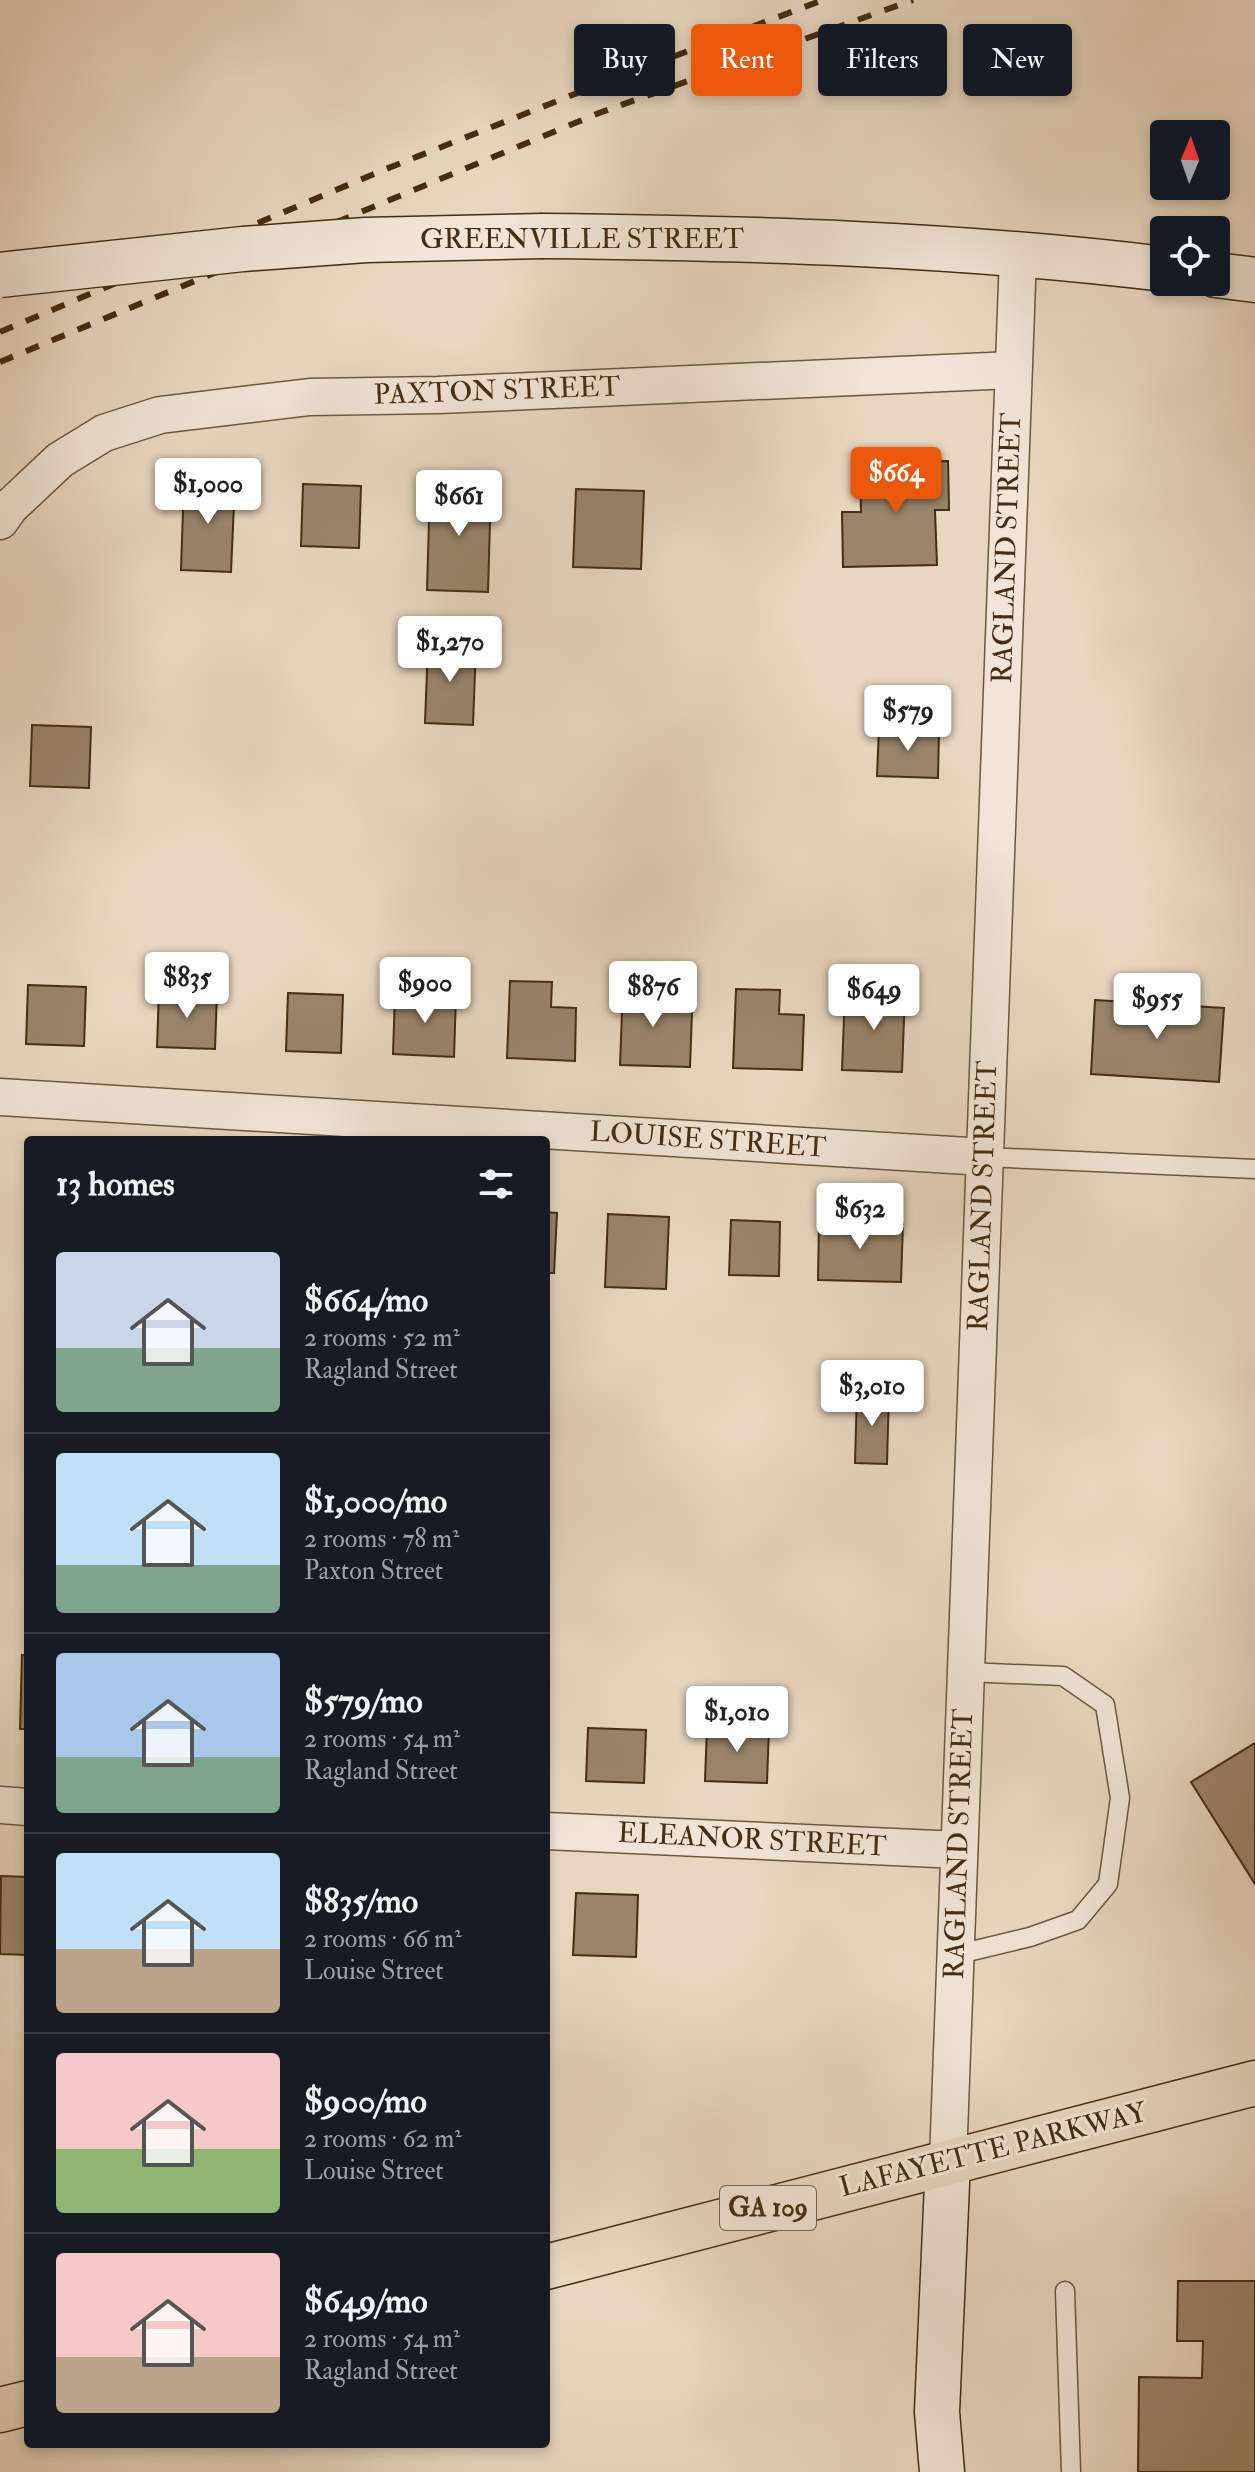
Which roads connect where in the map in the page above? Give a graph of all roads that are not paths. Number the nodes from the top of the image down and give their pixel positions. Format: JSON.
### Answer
{"nodes":[{"id":1,"x":1018,"y":256,"type":"junction"},
{"id":2,"x":1150,"y":268,"type":"edge"},
{"id":3,"x":0,"y":275,"type":"edge"},
{"id":4,"x":1230,"y":277,"type":"edge"},
{"id":5,"x":1255,"y":280,"type":"edge"},
{"id":6,"x":1013,"y":370,"type":"junction"},
{"id":7,"x":5,"y":514,"type":"edge"},
{"id":8,"x":0,"y":1097,"type":"edge"},
{"id":9,"x":985,"y":1157,"type":"junction"},
{"id":10,"x":1255,"y":1169,"type":"edge"},
{"id":11,"x":966,"y":1672,"type":"junction"},
{"id":12,"x":0,"y":1805,"type":"edge"},
{"id":13,"x":24,"y":1807,"type":"edge"},
{"id":14,"x":550,"y":1831,"type":"edge"},
{"id":15,"x":959,"y":1850,"type":"junction"},
{"id":16,"x":955,"y":1955,"type":"junction"},
{"id":17,"x":1255,"y":2083,"type":"edge"},
{"id":18,"x":948,"y":2161,"type":"junction"},
{"id":19,"x":550,"y":2266,"type":"edge"},
{"id":20,"x":1065,"y":2291,"type":"dead end"},
{"id":21,"x":24,"y":2404,"type":"edge"},
{"id":22,"x":0,"y":2410,"type":"edge"},
{"id":23,"x":942,"y":2472,"type":"edge"},
{"id":24,"x":1071,"y":2472,"type":"edge"}],
"edges":[{"from":1,"to":2,"type":"street","name":"GREENVILLE STREET"},
{"from":1,"to":3,"type":"street","name":"GREENVILLE STREET","bridge":true},
{"from":1,"to":6,"type":"street","name":"RAGLAND STREET"},
{"from":4,"to":5,"type":"street"},
{"from":6,"to":7,"type":"street","name":"PAXTON STREET"},
{"from":6,"to":9,"type":"street","name":"RAGLAND STREET"},
{"from":8,"to":9,"type":"street","name":"LOUISE STREET"},
{"from":9,"to":10,"type":"lane"},
{"from":9,"to":11,"type":"street","name":"RAGLAND STREET"},
{"from":11,"to":15,"type":"street","name":"RAGLAND STREET"},
{"from":11,"to":16,"type":"lane"},
{"from":12,"to":13,"type":"street"},
{"from":14,"to":15,"type":"street","name":"ELEANOR STREET"},
{"from":15,"to":16,"type":"street","name":"RAGLAND STREET"},
{"from":16,"to":18,"type":"street","name":"RAGLAND STREET"},
{"from":17,"to":18,"type":"highway","name":"LAFAYETTE PARKWAY","number":"GA 109"},
{"from":18,"to":19,"type":"highway","name":"LAFAYETTE PARKWAY","number":"GA 109"},
{"from":18,"to":23,"type":"street","name":"RAGLAND STREET"},
{"from":20,"to":24,"type":"lane"},
{"from":21,"to":22,"type":"highway"}]}
